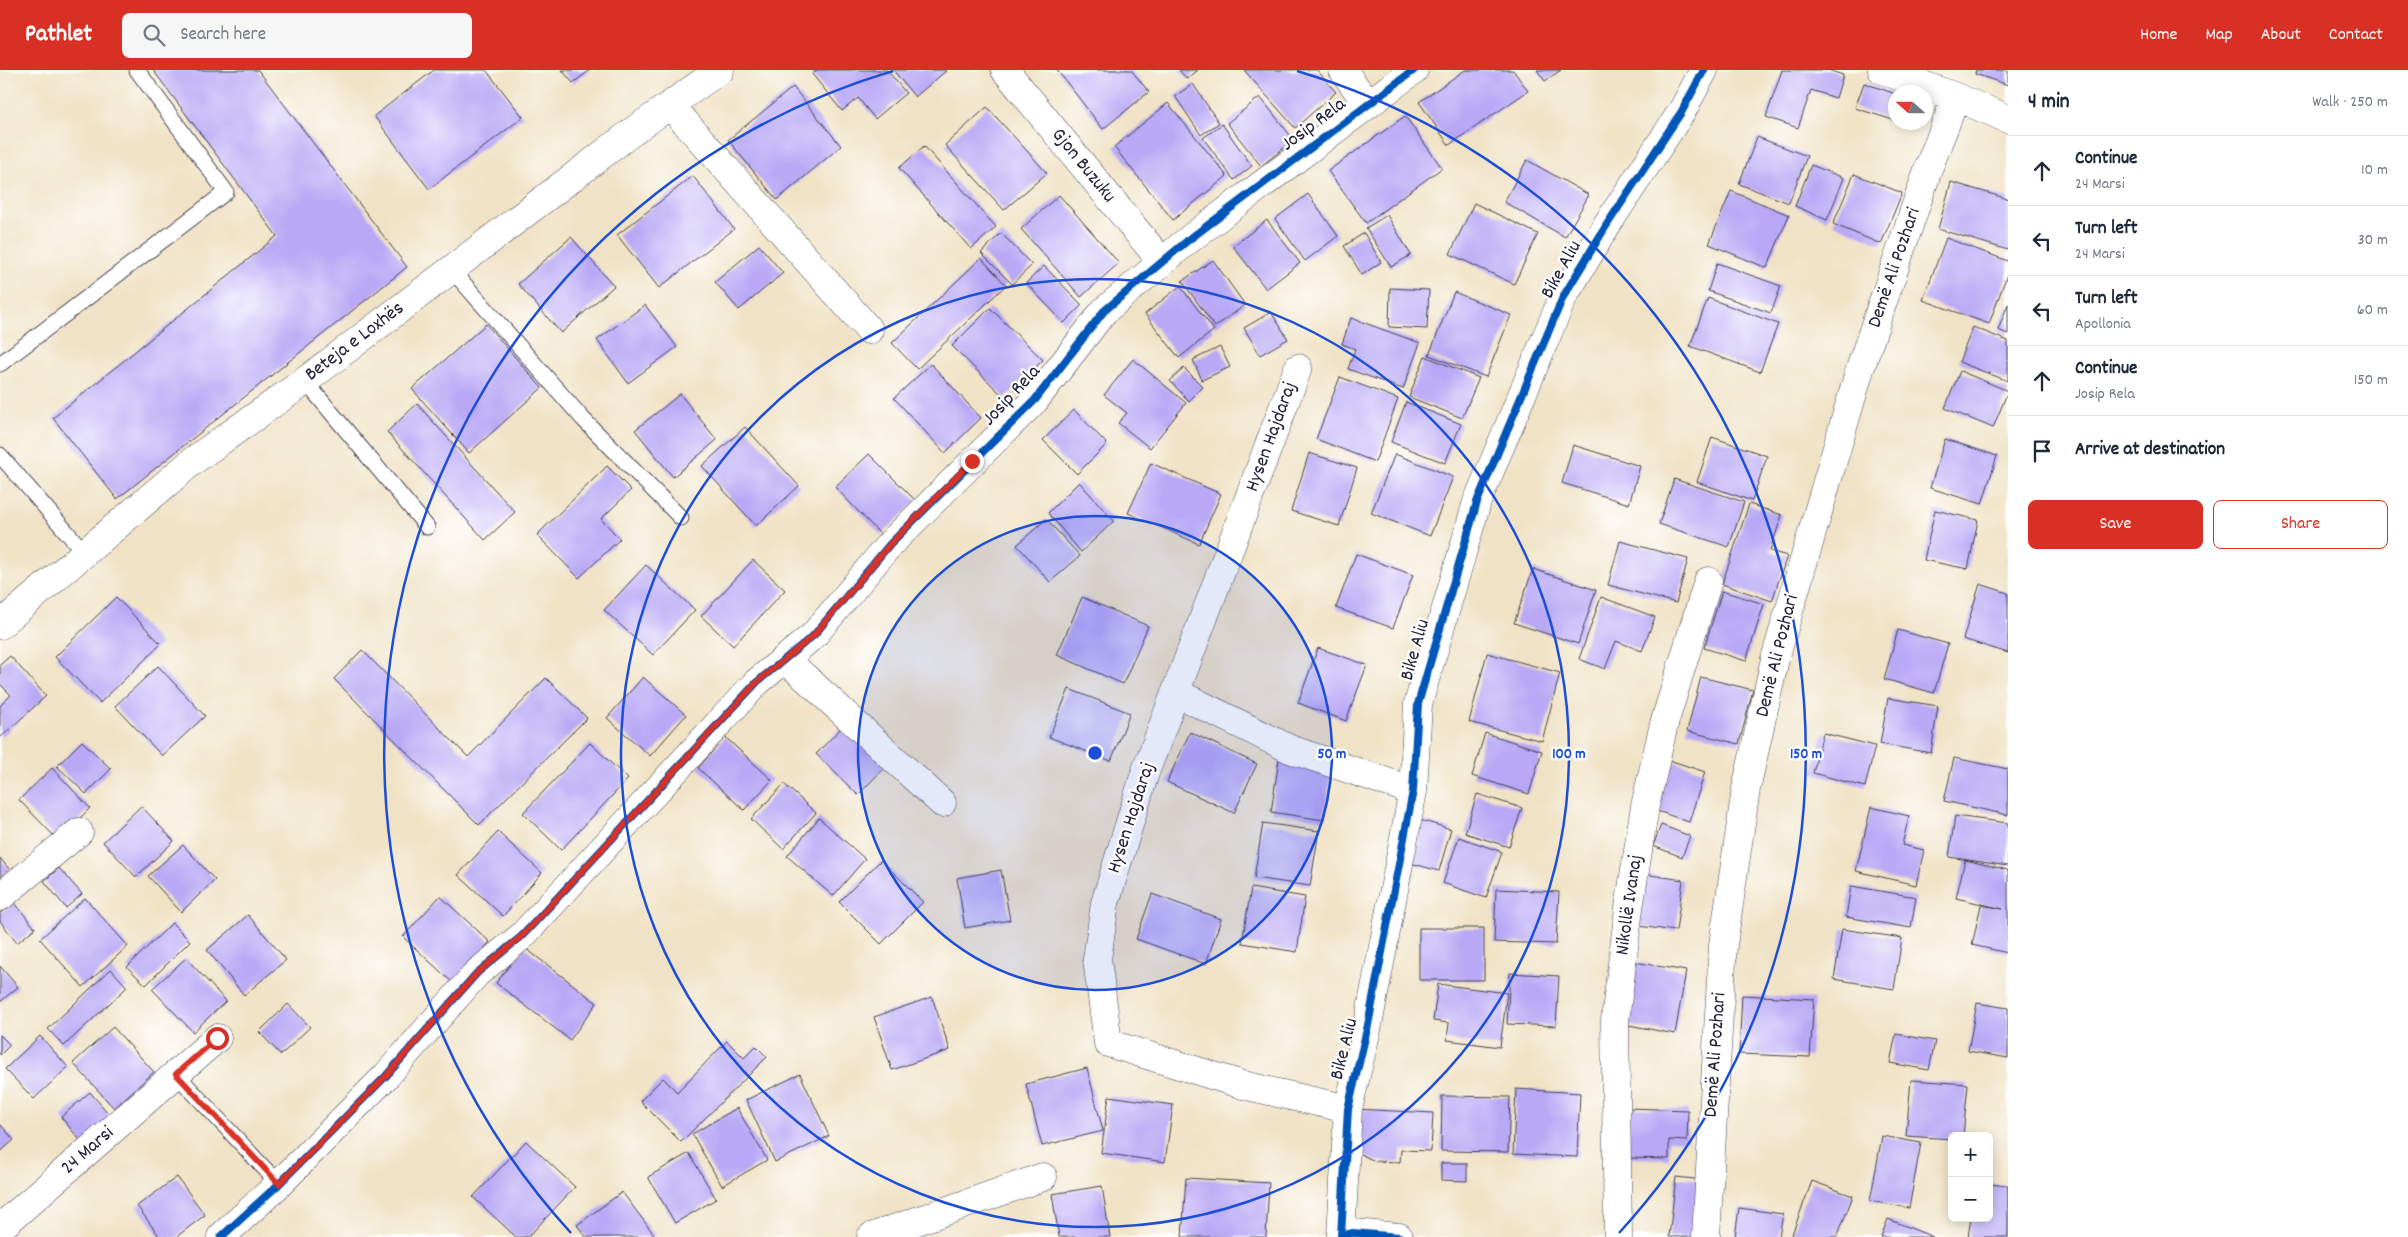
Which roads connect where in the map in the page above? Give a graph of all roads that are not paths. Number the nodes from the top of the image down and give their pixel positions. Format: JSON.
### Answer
{"nodes":[{"id":1,"x":137,"y":70,"type":"edge"},
{"id":2,"x":720,"y":70,"type":"edge"},
{"id":3,"x":1005,"y":70,"type":"edge"},
{"id":4,"x":1343,"y":70,"type":"edge"},
{"id":5,"x":1414,"y":70,"type":"edge"},
{"id":6,"x":1704,"y":70,"type":"edge"},
{"id":7,"x":1882,"y":70,"type":"edge"},
{"id":8,"x":1956,"y":97,"type":"junction"},
{"id":9,"x":670,"y":105,"type":"junction"},
{"id":10,"x":1368,"y":105,"type":"junction"},
{"id":11,"x":2008,"y":120,"type":"edge"},
{"id":12,"x":1162,"y":262,"type":"junction"},
{"id":13,"x":451,"y":269,"type":"junction"},
{"id":14,"x":869,"y":330,"type":"dead end"},
{"id":15,"x":0,"y":364,"type":"edge"},
{"id":16,"x":1298,"y":368,"type":"dead end"},
{"id":17,"x":305,"y":381,"type":"junction"},
{"id":18,"x":0,"y":455,"type":"edge"},
{"id":19,"x":681,"y":518,"type":"dead end"},
{"id":20,"x":427,"y":527,"type":"dead end"},
{"id":21,"x":84,"y":552,"type":"junction"},
{"id":22,"x":1708,"y":581,"type":"dead end"},
{"id":23,"x":0,"y":625,"type":"edge"},
{"id":24,"x":784,"y":659,"type":"junction"},
{"id":25,"x":1177,"y":693,"type":"junction"},
{"id":26,"x":1413,"y":791,"type":"junction"},
{"id":27,"x":942,"y":803,"type":"dead end"},
{"id":28,"x":79,"y":832,"type":"dead end"},
{"id":29,"x":0,"y":897,"type":"edge"},
{"id":30,"x":217,"y":1038,"type":"dead end"},
{"id":31,"x":176,"y":1074,"type":"junction"},
{"id":32,"x":1348,"y":1108,"type":"junction"},
{"id":33,"x":1043,"y":1177,"type":"dead end"},
{"id":34,"x":279,"y":1184,"type":"junction"},
{"id":35,"x":0,"y":1228,"type":"edge"},
{"id":36,"x":221,"y":1237,"type":"edge"},
{"id":37,"x":871,"y":1237,"type":"edge"},
{"id":38,"x":1341,"y":1237,"type":"edge"},
{"id":39,"x":1399,"y":1237,"type":"edge"},
{"id":40,"x":1618,"y":1237,"type":"edge"},
{"id":41,"x":1706,"y":1237,"type":"edge"}],
"edges":[{"from":1,"to":15,"type":"lane"},
{"from":2,"to":9,"type":"street","name":"Beteja e Loxhës"},
{"from":3,"to":12,"type":"street","name":"Gjon Buzuku"},
{"from":4,"to":10,"type":"street"},
{"from":5,"to":10,"type":"street","name":"Josip Rela"},
{"from":6,"to":26,"type":"street","name":"Bike Aliu"},
{"from":7,"to":8,"type":"street"},
{"from":8,"to":11,"type":"street"},
{"from":8,"to":41,"type":"street","name":"Demë Ali Pozhari"},
{"from":9,"to":13,"type":"street","name":"Beteja e Loxhës"},
{"from":9,"to":14,"type":"street"},
{"from":10,"to":12,"type":"street","name":"Josip Rela"},
{"from":12,"to":24,"type":"street","name":"Josip Rela"},
{"from":13,"to":17,"type":"street","name":"Beteja e Loxhës"},
{"from":13,"to":19,"type":"lane"},
{"from":16,"to":25,"type":"street","name":"Hysen Hajdaraj"},
{"from":17,"to":20,"type":"lane"},
{"from":17,"to":21,"type":"street","name":"Beteja e Loxhës"},
{"from":18,"to":21,"type":"lane"},
{"from":21,"to":23,"type":"street","name":"Beteja e Loxhës"},
{"from":22,"to":40,"type":"street","name":"Nikollë Ivanaj"},
{"from":24,"to":27,"type":"street"},
{"from":24,"to":34,"type":"street","name":"Josip Rela"},
{"from":25,"to":26,"type":"street"},
{"from":25,"to":32,"type":"street","name":"Hysen Hajdaraj"},
{"from":26,"to":32,"type":"street","name":"Bike Aliu"},
{"from":28,"to":29,"type":"street"},
{"from":30,"to":31,"type":"street","name":"24 Marsi"},
{"from":31,"to":34,"type":"lane"},
{"from":31,"to":35,"type":"street","name":"24 Marsi"},
{"from":32,"to":38,"type":"street","name":"Bike Aliu"},
{"from":33,"to":37,"type":"street"},
{"from":34,"to":36,"type":"street","name":"Josip Rela"},
{"from":38,"to":39,"type":"street","name":"Bike Aliu"}]}
